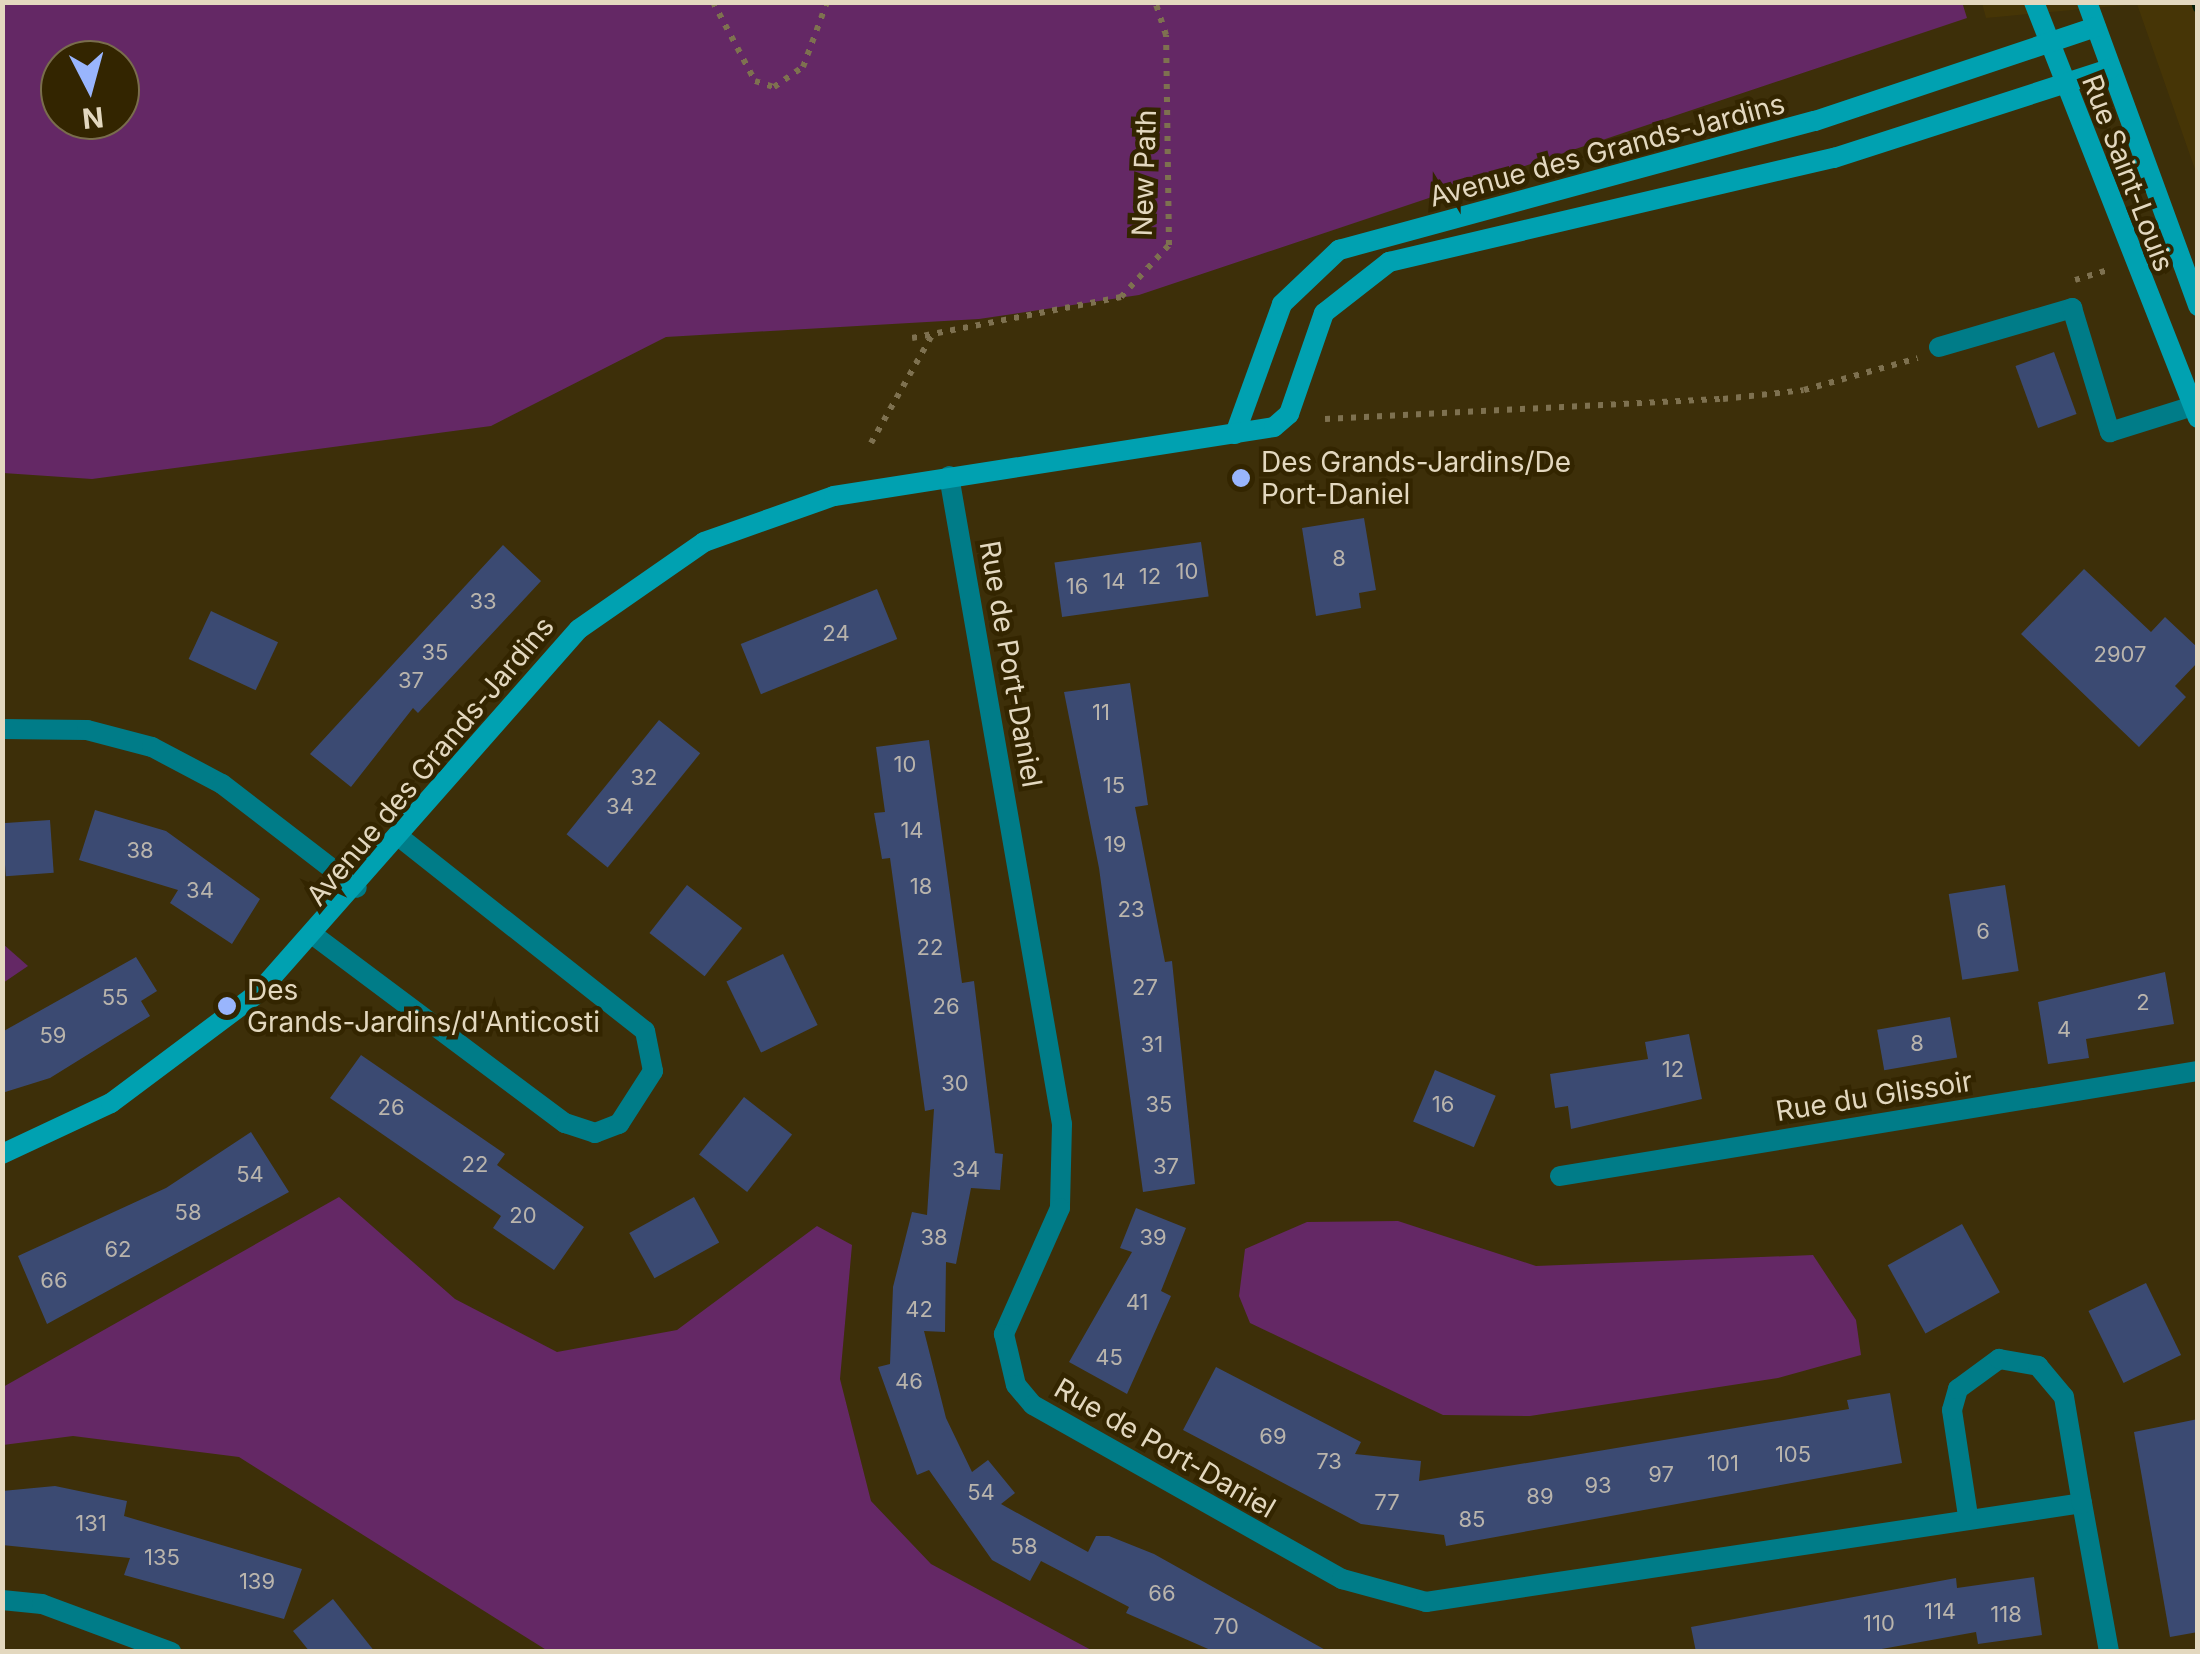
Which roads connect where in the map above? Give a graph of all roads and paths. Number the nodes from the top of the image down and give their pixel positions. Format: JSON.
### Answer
{"nodes":[{"id":1,"x":713,"y":2,"type":"edge"},
{"id":2,"x":827,"y":2,"type":"edge"},
{"id":3,"x":1154,"y":2,"type":"edge"},
{"id":4,"x":2034,"y":2,"type":"edge"},
{"id":5,"x":2088,"y":2,"type":"edge"},
{"id":6,"x":2096,"y":27,"type":"junction"},
{"id":7,"x":2050,"y":43,"type":"junction"},
{"id":8,"x":2110,"y":68,"type":"junction"},
{"id":9,"x":2064,"y":84,"type":"junction"},
{"id":10,"x":2107,"y":270,"type":"dead end"},
{"id":11,"x":2056,"y":286,"type":"dead end"},
{"id":12,"x":2198,"y":306,"type":"edge"},
{"id":13,"x":933,"y":334,"type":"junction"},
{"id":14,"x":912,"y":338,"type":"dead end"},
{"id":15,"x":1940,"y":348,"type":"joint"},
{"id":16,"x":2195,"y":412,"type":"edge"},
{"id":17,"x":1325,"y":420,"type":"dead end"},
{"id":18,"x":1235,"y":434,"type":"junction"},
{"id":19,"x":871,"y":443,"type":"dead end"},
{"id":20,"x":949,"y":476,"type":"junction"},
{"id":21,"x":2,"y":728,"type":"edge"},
{"id":22,"x":399,"y":837,"type":"junction"},
{"id":23,"x":357,"y":888,"type":"junction"},
{"id":24,"x":316,"y":937,"type":"junction"},
{"id":25,"x":2198,"y":1071,"type":"edge"},
{"id":26,"x":2,"y":1154,"type":"edge"},
{"id":27,"x":1560,"y":1176,"type":"dead end"},
{"id":28,"x":2082,"y":1503,"type":"junction"},
{"id":29,"x":1968,"y":1516,"type":"junction"},
{"id":30,"x":2,"y":1600,"type":"edge"},
{"id":31,"x":171,"y":1652,"type":"edge"},
{"id":32,"x":2109,"y":1652,"type":"edge"}],
"edges":[{"from":1,"to":2,"type":"path"},
{"from":3,"to":13,"type":"path","name":"New Path"},
{"from":4,"to":7,"type":"street","name":"Rue Saint-Louis"},
{"from":5,"to":6,"type":"street","name":"Rue Saint-Louis"},
{"from":6,"to":7,"type":"street","name":"Avenue des Grands-Jardins"},
{"from":6,"to":8,"type":"street","name":"Rue Saint-Louis"},
{"from":7,"to":9,"type":"street","name":"Rue Saint-Louis"},
{"from":7,"to":18,"type":"street","name":"Avenue des Grands-Jardins"},
{"from":8,"to":9,"type":"street","name":"Avenue des Grands-Jardins"},
{"from":8,"to":12,"type":"street","name":"Rue Saint-Louis"},
{"from":9,"to":16,"type":"street","name":"Rue Saint-Louis"},
{"from":9,"to":18,"type":"street","name":"Avenue des Grands-Jardins"},
{"from":10,"to":11,"type":"path"},
{"from":13,"to":14,"type":"path","name":"New Path"},
{"from":13,"to":19,"type":"path"},
{"from":15,"to":16,"type":"street"},
{"from":15,"to":17,"type":"path"},
{"from":18,"to":20,"type":"street","name":"Avenue des Grands-Jardins"},
{"from":20,"to":22,"type":"street","name":"Avenue des Grands-Jardins"},
{"from":20,"to":29,"type":"street","name":"Rue de Port-Daniel"},
{"from":21,"to":23,"type":"street"},
{"from":22,"to":23,"type":"street","name":"Avenue des Grands-Jardins"},
{"from":22,"to":24,"type":"street"},
{"from":23,"to":24,"type":"street","name":"Avenue des Grands-Jardins"},
{"from":24,"to":26,"type":"street","name":"Avenue des Grands-Jardins"},
{"from":25,"to":27,"type":"street","name":"Rue du Glissoir"},
{"from":28,"to":29,"type":"street","name":"Rue de Port-Daniel"},
{"from":28,"to":29,"type":"street"},
{"from":28,"to":32,"type":"street"},
{"from":30,"to":31,"type":"street"}]}
